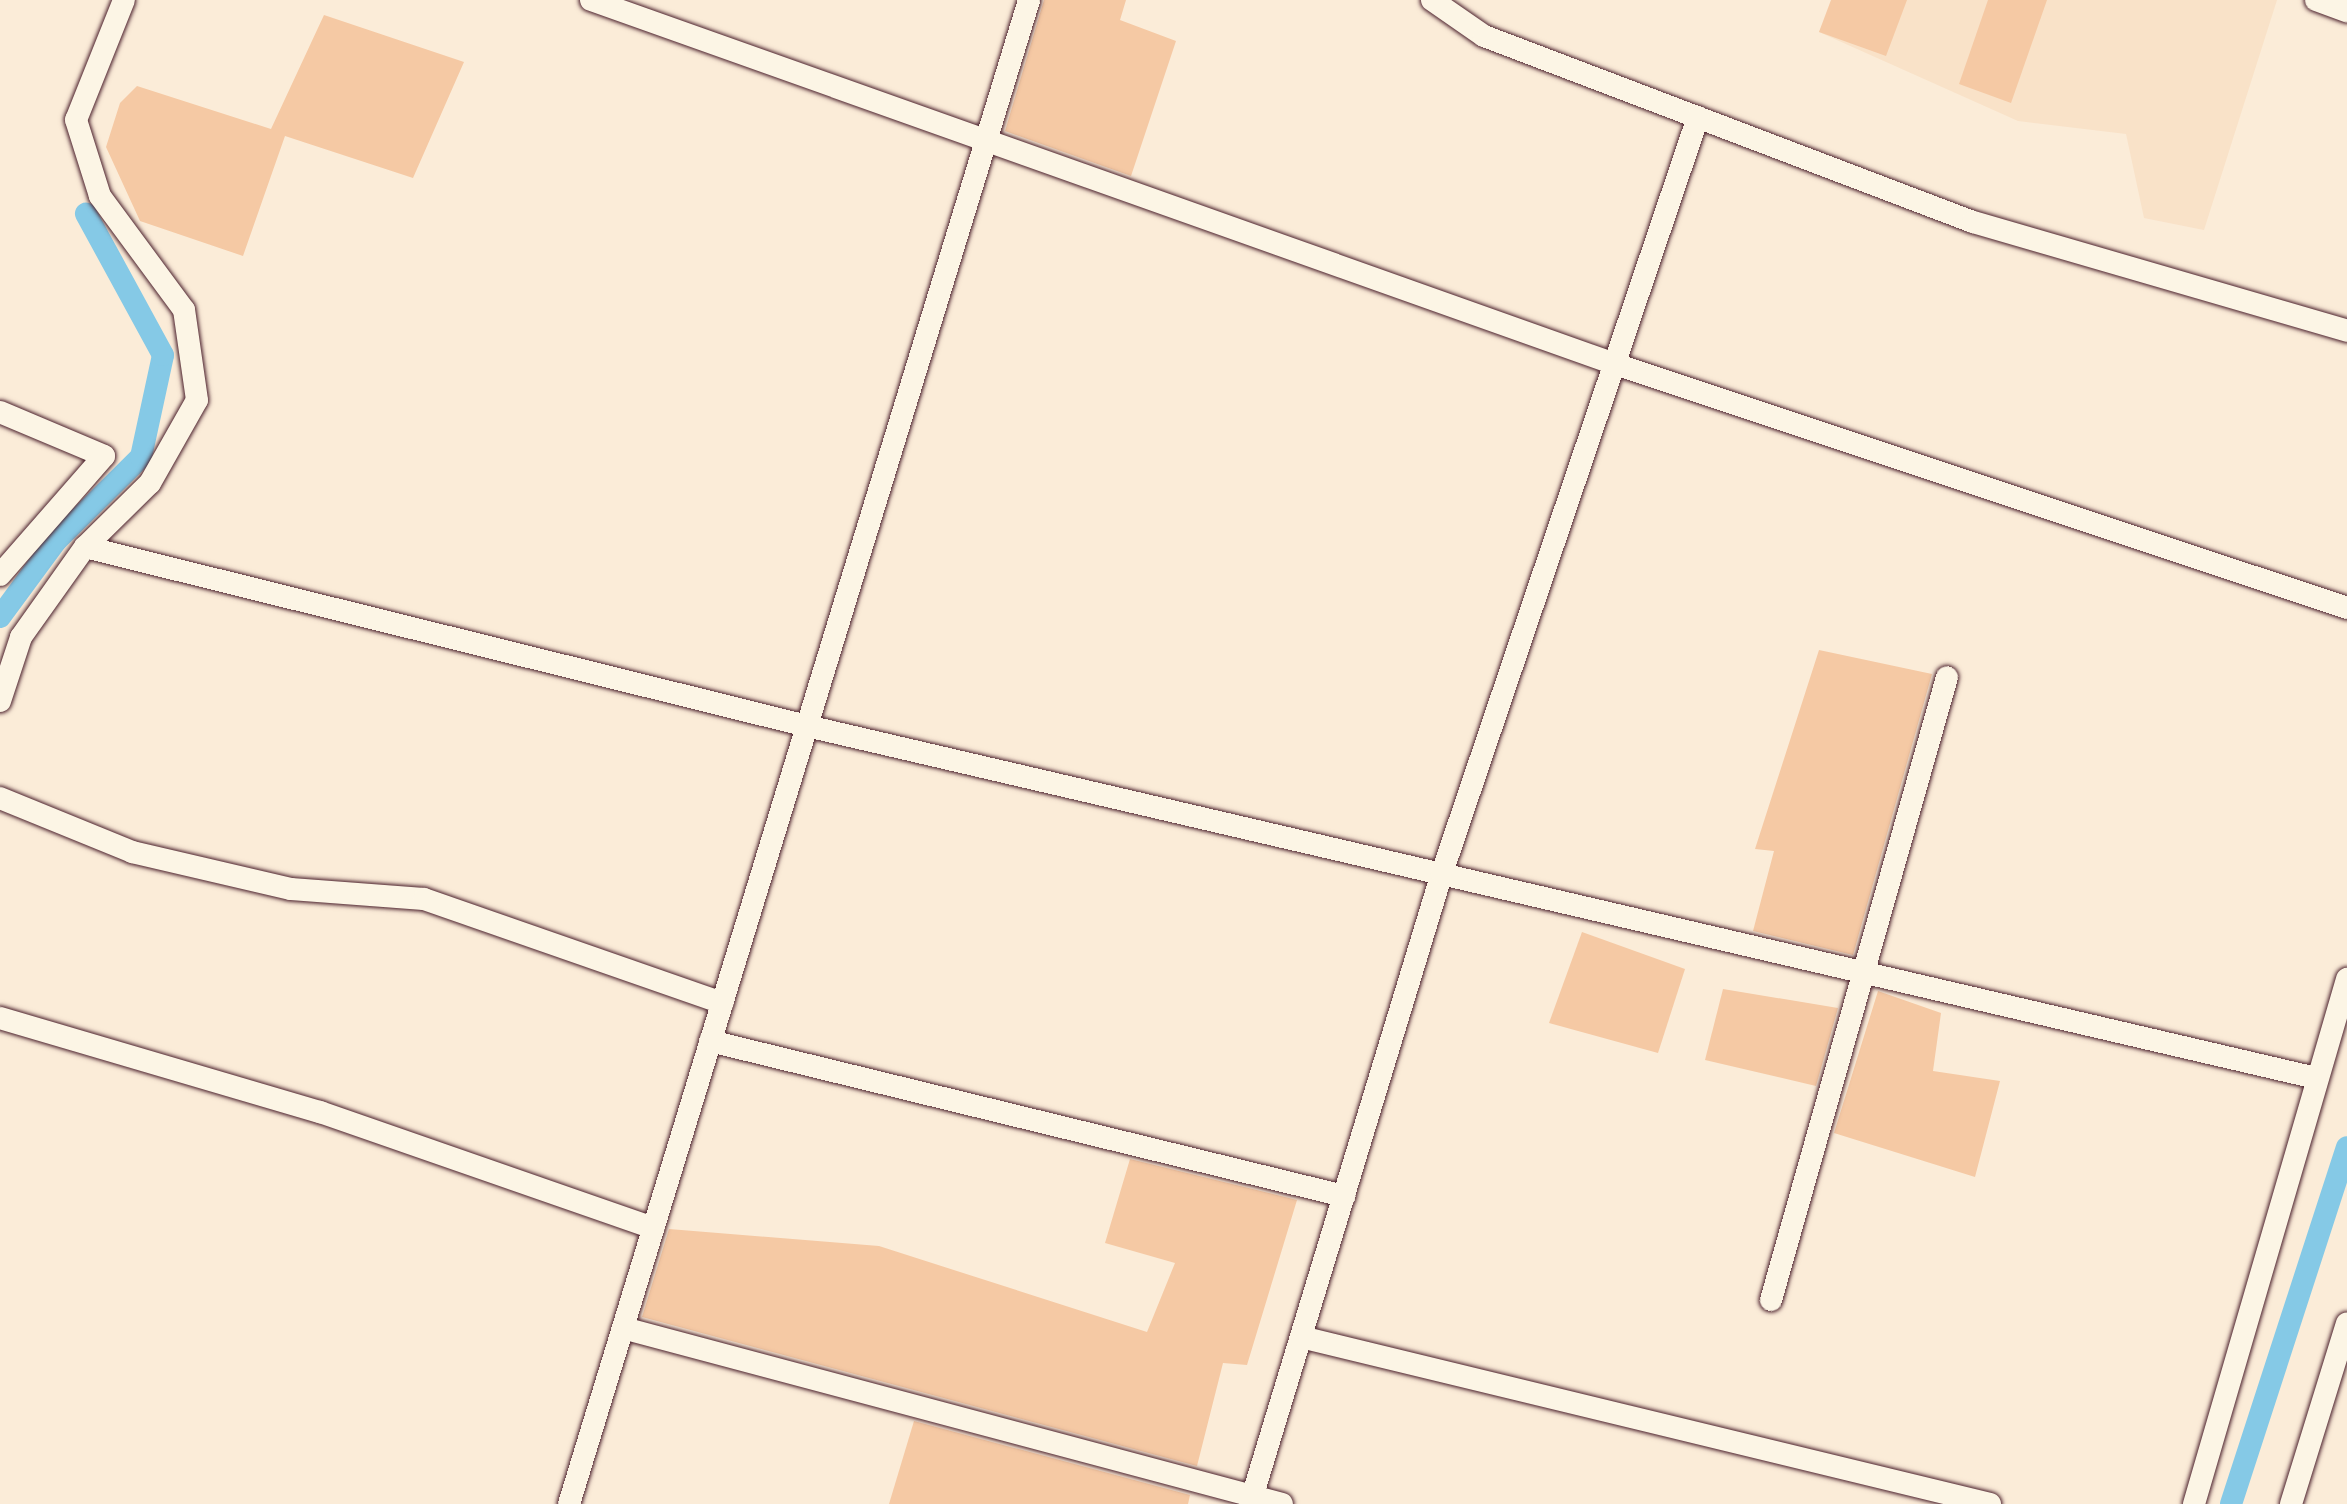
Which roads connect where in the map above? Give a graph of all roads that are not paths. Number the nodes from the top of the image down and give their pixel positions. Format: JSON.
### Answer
{"nodes":[{"id":1,"x":124,"y":0,"type":"edge"},
{"id":2,"x":591,"y":0,"type":"edge"},
{"id":3,"x":1029,"y":0,"type":"edge"},
{"id":4,"x":1432,"y":0,"type":"edge"},
{"id":5,"x":2316,"y":0,"type":"edge"},
{"id":6,"x":2347,"y":10,"type":"edge"},
{"id":7,"x":1698,"y":118,"type":"junction"},
{"id":8,"x":986,"y":140,"type":"junction"},
{"id":9,"x":2347,"y":331,"type":"edge"},
{"id":10,"x":1615,"y":364,"type":"junction"},
{"id":11,"x":0,"y":412,"type":"edge"},
{"id":12,"x":85,"y":547,"type":"junction"},
{"id":13,"x":0,"y":575,"type":"edge"},
{"id":14,"x":2347,"y":608,"type":"edge"},
{"id":15,"x":1948,"y":677,"type":"dead end"},
{"id":16,"x":0,"y":701,"type":"edge"},
{"id":17,"x":807,"y":726,"type":"junction"},
{"id":18,"x":0,"y":798,"type":"edge"},
{"id":19,"x":1442,"y":873,"type":"junction"},
{"id":20,"x":1864,"y":973,"type":"junction"},
{"id":21,"x":2347,"y":979,"type":"edge"},
{"id":22,"x":722,"y":1003,"type":"junction"},
{"id":23,"x":0,"y":1018,"type":"edge"},
{"id":24,"x":710,"y":1041,"type":"junction"},
{"id":25,"x":2316,"y":1078,"type":"junction"},
{"id":26,"x":1344,"y":1196,"type":"junction"},
{"id":27,"x":653,"y":1228,"type":"junction"},
{"id":28,"x":1771,"y":1300,"type":"dead end"},
{"id":29,"x":2347,"y":1323,"type":"edge"},
{"id":30,"x":623,"y":1328,"type":"junction"},
{"id":31,"x":1301,"y":1337,"type":"junction"},
{"id":32,"x":1251,"y":1500,"type":"edge"},
{"id":33,"x":569,"y":1504,"type":"edge"},
{"id":34,"x":1282,"y":1504,"type":"edge"},
{"id":35,"x":1990,"y":1504,"type":"edge"},
{"id":36,"x":2194,"y":1504,"type":"edge"},
{"id":37,"x":2291,"y":1504,"type":"edge"}],
"edges":[{"from":1,"to":12,"type":"street"},
{"from":2,"to":8,"type":"street"},
{"from":3,"to":8,"type":"street"},
{"from":4,"to":7,"type":"street"},
{"from":5,"to":6,"type":"street"},
{"from":7,"to":9,"type":"street"},
{"from":7,"to":10,"type":"street"},
{"from":8,"to":10,"type":"street"},
{"from":8,"to":17,"type":"street"},
{"from":10,"to":14,"type":"street"},
{"from":10,"to":19,"type":"street"},
{"from":11,"to":13,"type":"street"},
{"from":12,"to":16,"type":"street"},
{"from":12,"to":17,"type":"street"},
{"from":15,"to":20,"type":"street"},
{"from":17,"to":19,"type":"street"},
{"from":17,"to":22,"type":"street"},
{"from":18,"to":22,"type":"street"},
{"from":19,"to":20,"type":"street"},
{"from":19,"to":26,"type":"street"},
{"from":20,"to":25,"type":"street"},
{"from":20,"to":28,"type":"street"},
{"from":21,"to":25,"type":"street"},
{"from":22,"to":24,"type":"street"},
{"from":23,"to":27,"type":"street"},
{"from":24,"to":26,"type":"street"},
{"from":24,"to":27,"type":"street"},
{"from":25,"to":36,"type":"street"},
{"from":26,"to":31,"type":"street"},
{"from":27,"to":30,"type":"street"},
{"from":29,"to":37,"type":"street"},
{"from":30,"to":32,"type":"street"},
{"from":30,"to":33,"type":"street"},
{"from":31,"to":32,"type":"street"},
{"from":31,"to":35,"type":"street"},
{"from":32,"to":34,"type":"street"}]}
